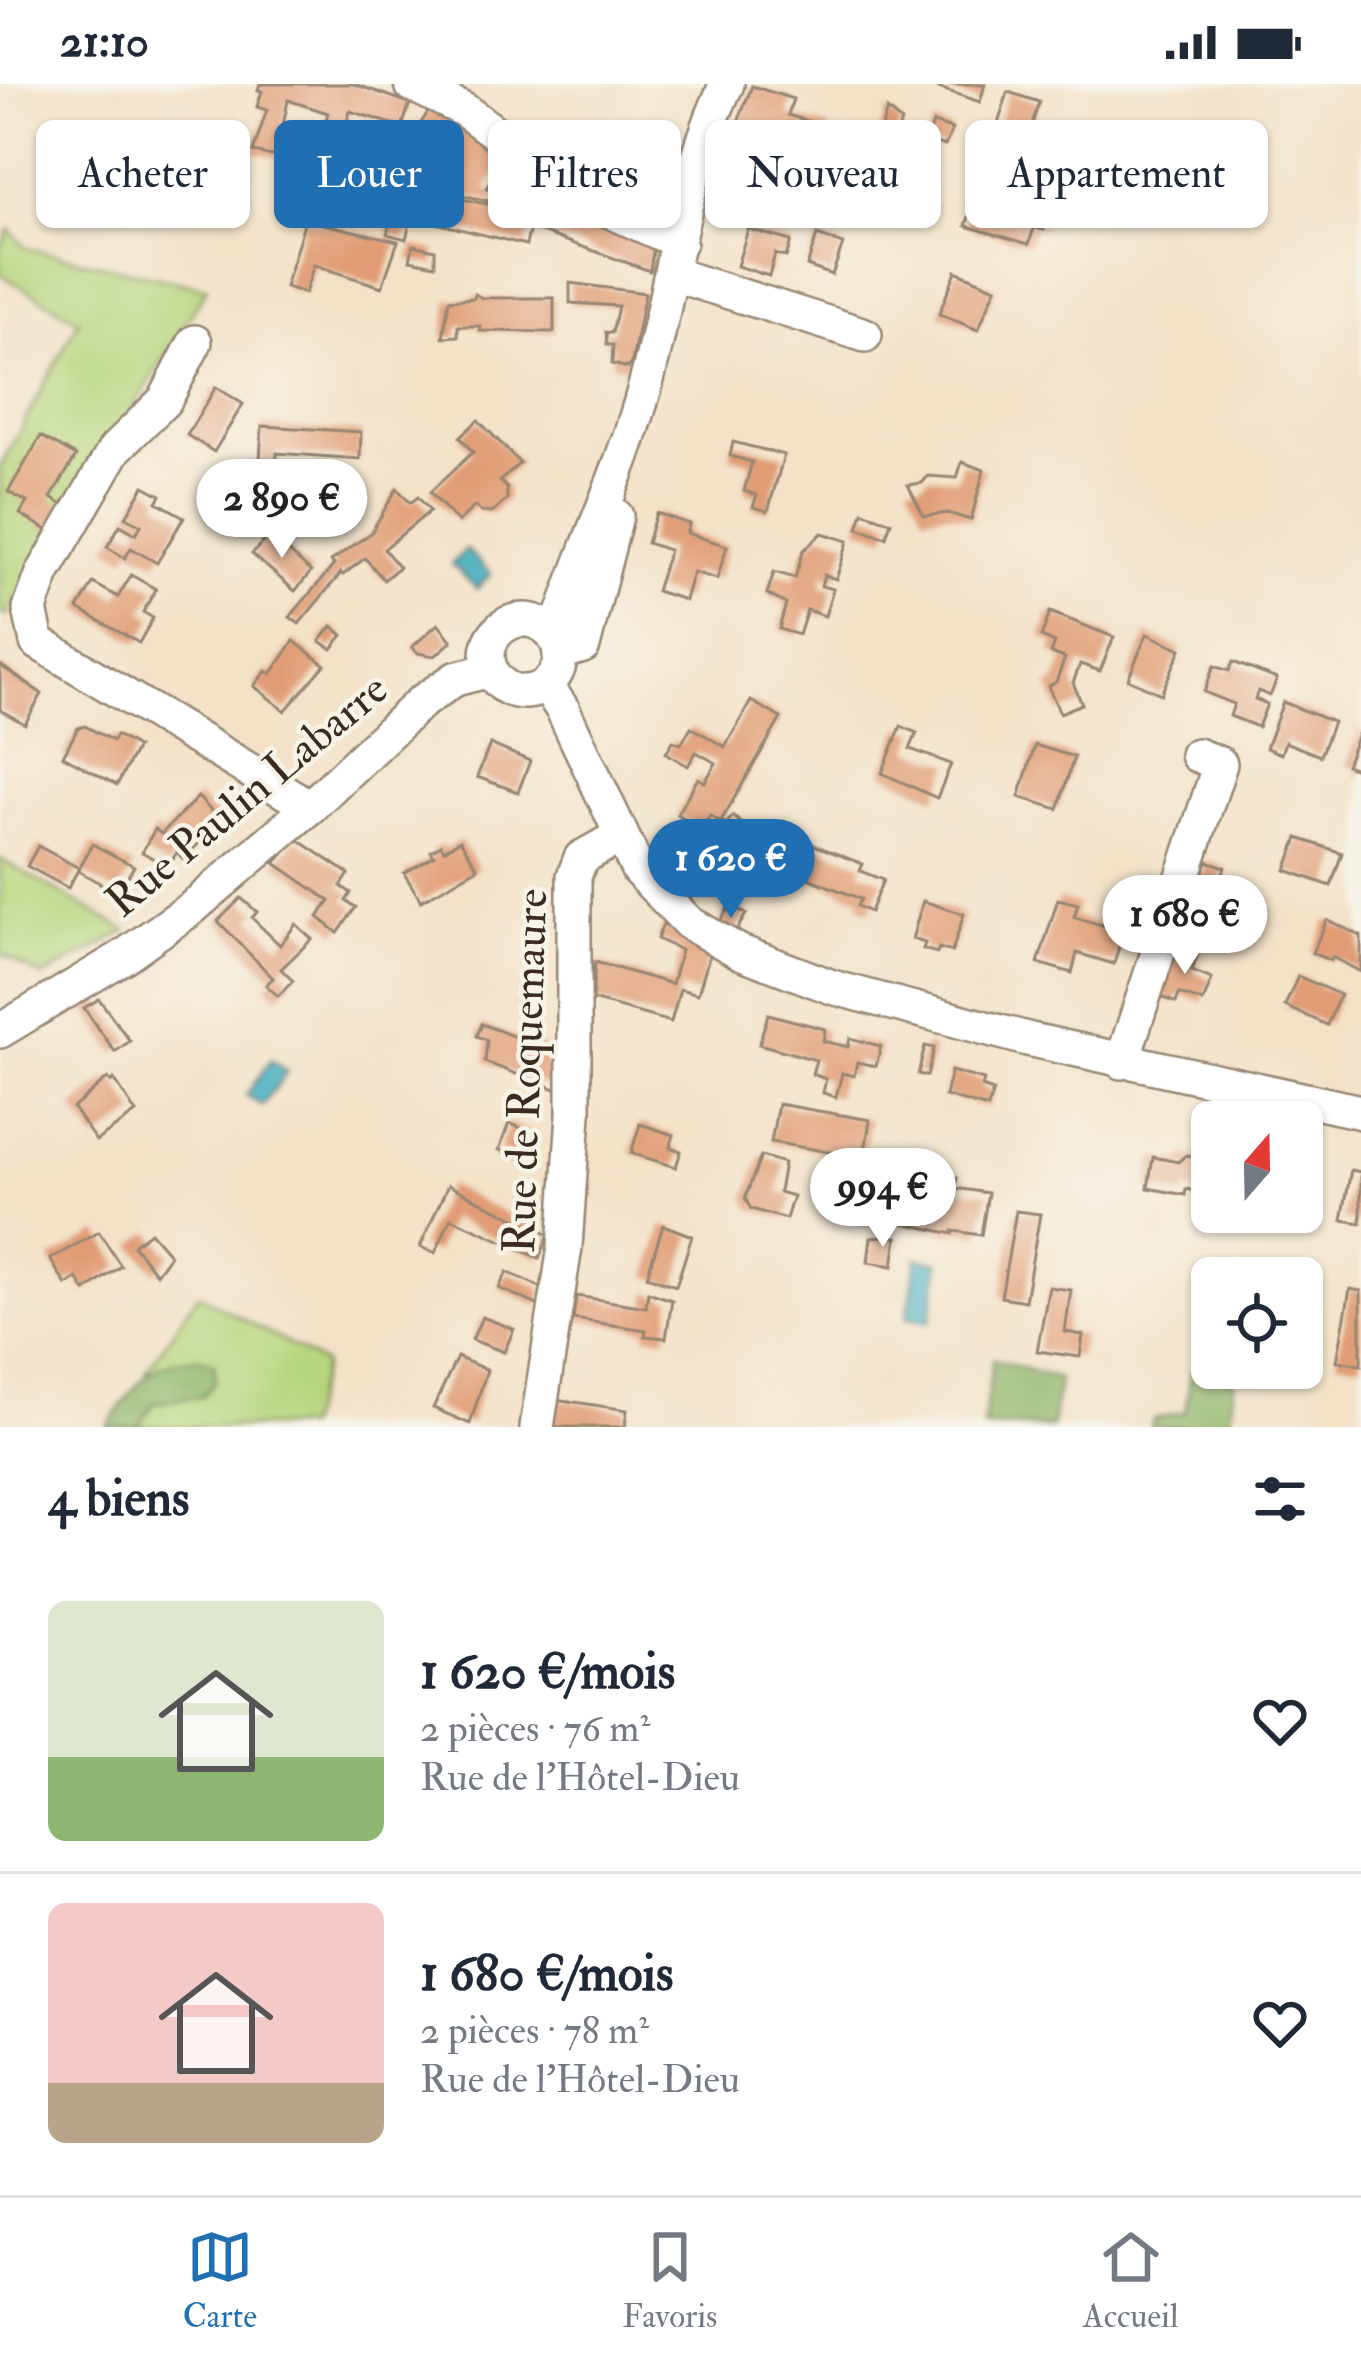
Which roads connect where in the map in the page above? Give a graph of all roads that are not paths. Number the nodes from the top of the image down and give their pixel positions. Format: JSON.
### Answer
{"nodes":[{"id":1,"x":411,"y":84,"type":"edge"},
{"id":2,"x":727,"y":84,"type":"edge"},
{"id":3,"x":676,"y":258,"type":"junction"},
{"id":4,"x":865,"y":335,"type":"dead end"},
{"id":5,"x":195,"y":342,"type":"dead end"},
{"id":6,"x":606,"y":500,"type":"junction"},
{"id":7,"x":519,"y":621,"type":"junction"},
{"id":8,"x":554,"y":659,"type":"junction"},
{"id":9,"x":490,"y":670,"type":"junction"},
{"id":10,"x":1197,"y":755,"type":"dead end"},
{"id":11,"x":310,"y":807,"type":"junction"},
{"id":12,"x":620,"y":836,"type":"junction"},
{"id":13,"x":0,"y":1031,"type":"edge"},
{"id":14,"x":1122,"y":1062,"type":"junction"},
{"id":15,"x":1361,"y":1112,"type":"edge"},
{"id":16,"x":537,"y":1427,"type":"edge"}],
"edges":[{"from":1,"to":3,"type":"street"},
{"from":2,"to":3,"type":"street"},
{"from":3,"to":4,"type":"street"},
{"from":3,"to":6,"type":"street"},
{"from":5,"to":11,"type":"street"},
{"from":6,"to":7,"type":"street"},
{"from":6,"to":8,"type":"street"},
{"from":7,"to":8,"type":"street"},
{"from":7,"to":9,"type":"street"},
{"from":8,"to":9,"type":"street"},
{"from":8,"to":12,"type":"street"},
{"from":9,"to":11,"type":"street","name":"Rue Paulin Labarre"},
{"from":10,"to":14,"type":"street"},
{"from":11,"to":13,"type":"street","name":"Rue Paulin Labarre"},
{"from":12,"to":14,"type":"street"},
{"from":12,"to":16,"type":"street","name":"Rue de Roquemaure"},
{"from":14,"to":15,"type":"street"}]}
